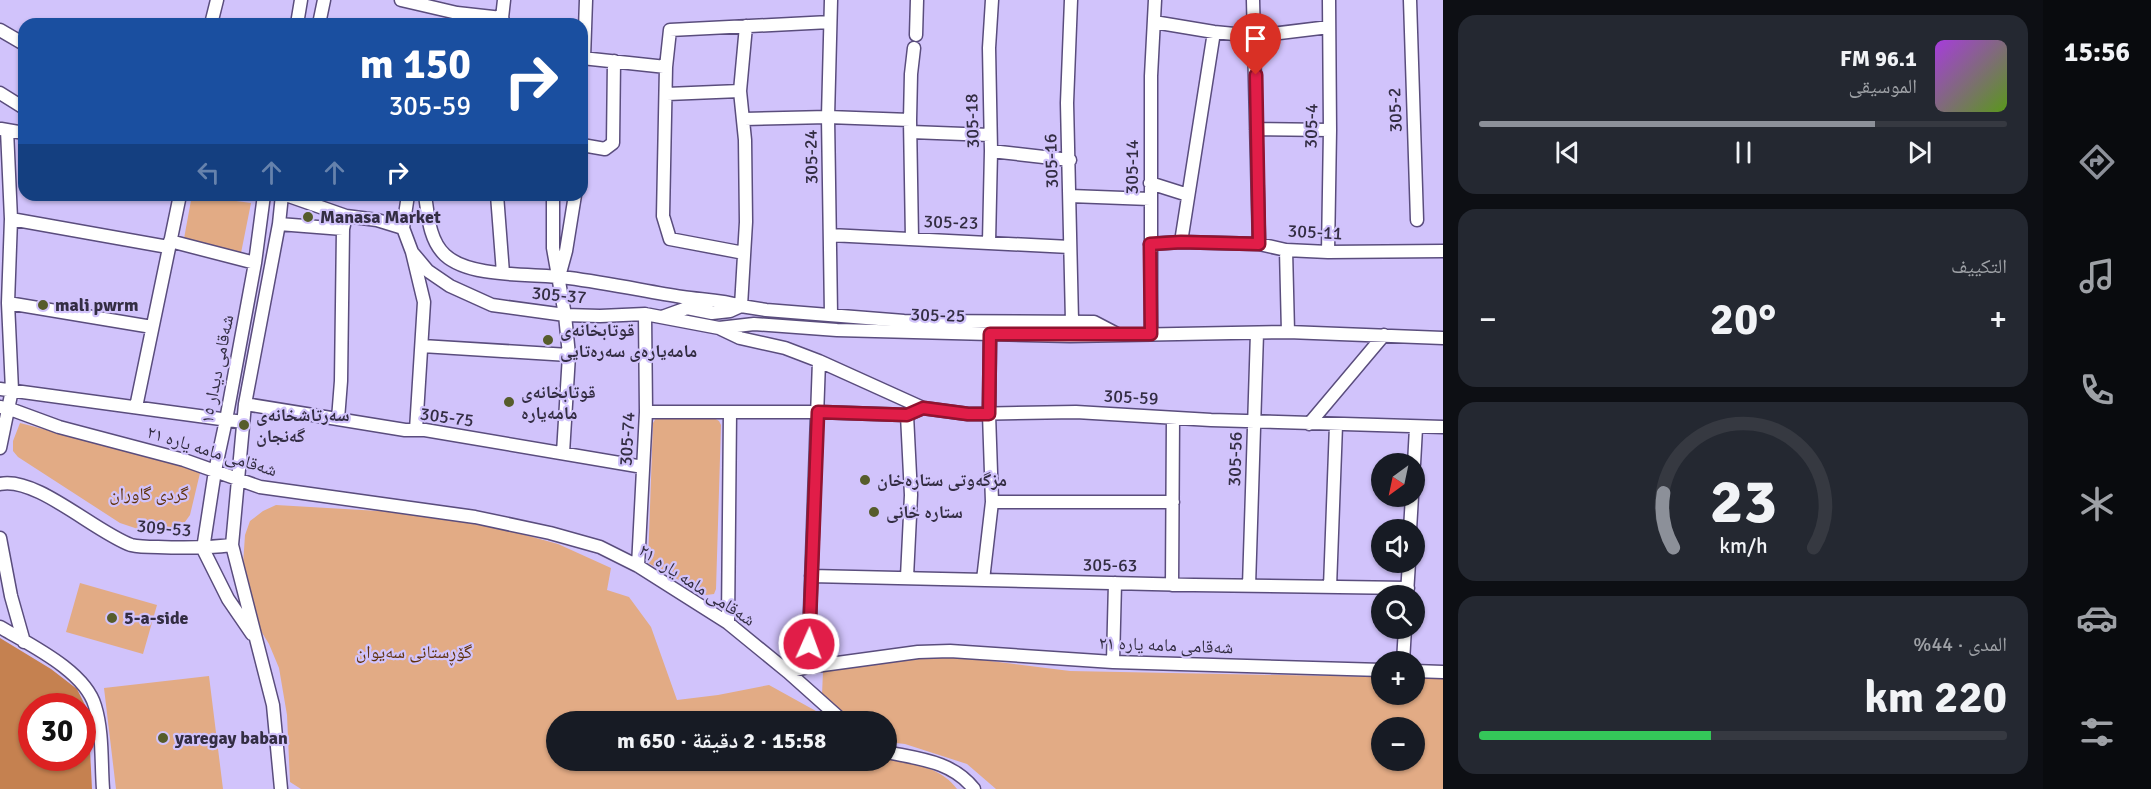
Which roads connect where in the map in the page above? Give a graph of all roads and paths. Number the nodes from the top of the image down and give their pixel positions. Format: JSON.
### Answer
{"nodes":[{"id":1,"x":217,"y":0,"type":"edge"},
{"id":2,"x":301,"y":0,"type":"edge"},
{"id":3,"x":324,"y":0,"type":"edge"},
{"id":4,"x":401,"y":0,"type":"edge"},
{"id":5,"x":504,"y":0,"type":"edge"},
{"id":6,"x":586,"y":0,"type":"edge"},
{"id":7,"x":831,"y":0,"type":"edge"},
{"id":8,"x":917,"y":0,"type":"edge"},
{"id":9,"x":992,"y":0,"type":"edge"},
{"id":10,"x":1071,"y":0,"type":"edge"},
{"id":11,"x":1155,"y":0,"type":"edge"},
{"id":12,"x":1253,"y":0,"type":"edge"},
{"id":13,"x":1329,"y":0,"type":"edge"},
{"id":14,"x":1410,"y":0,"type":"edge"},
{"id":15,"x":213,"y":18,"type":"edge"},
{"id":16,"x":298,"y":18,"type":"edge"},
{"id":17,"x":320,"y":18,"type":"edge"},
{"id":18,"x":455,"y":18,"type":"edge"},
{"id":19,"x":503,"y":18,"type":"edge"},
{"id":20,"x":585,"y":18,"type":"edge"},
{"id":21,"x":830,"y":22,"type":"junction"},
{"id":22,"x":1154,"y":22,"type":"junction"},
{"id":23,"x":746,"y":26,"type":"junction"},
{"id":24,"x":1329,"y":27,"type":"junction"},
{"id":25,"x":0,"y":30,"type":"edge"},
{"id":26,"x":1214,"y":32,"type":"junction"},
{"id":27,"x":916,"y":35,"type":"dead end"},
{"id":28,"x":1254,"y":36,"type":"junction"},
{"id":29,"x":18,"y":40,"type":"edge"},
{"id":30,"x":914,"y":48,"type":"dead end"},
{"id":31,"x":588,"y":58,"type":"edge"},
{"id":32,"x":614,"y":61,"type":"junction"},
{"id":33,"x":666,"y":67,"type":"junction"},
{"id":34,"x":740,"y":91,"type":"junction"},
{"id":35,"x":0,"y":93,"type":"edge"},
{"id":36,"x":667,"y":94,"type":"junction"},
{"id":37,"x":18,"y":104,"type":"edge"},
{"id":38,"x":828,"y":117,"type":"junction"},
{"id":39,"x":744,"y":118,"type":"junction"},
{"id":40,"x":911,"y":126,"type":"junction"},
{"id":41,"x":4,"y":129,"type":"edge"},
{"id":42,"x":1256,"y":129,"type":"junction"},
{"id":43,"x":1330,"y":130,"type":"junction"},
{"id":44,"x":990,"y":135,"type":"junction"},
{"id":45,"x":588,"y":147,"type":"edge"},
{"id":46,"x":991,"y":151,"type":"junction"},
{"id":47,"x":1070,"y":160,"type":"junction"},
{"id":48,"x":1150,"y":183,"type":"junction"},
{"id":49,"x":1188,"y":195,"type":"junction"},
{"id":50,"x":1070,"y":196,"type":"junction"},
{"id":51,"x":1150,"y":199,"type":"junction"},
{"id":52,"x":179,"y":201,"type":"edge"},
{"id":53,"x":263,"y":201,"type":"edge"},
{"id":54,"x":283,"y":201,"type":"edge"},
{"id":55,"x":302,"y":201,"type":"edge"},
{"id":56,"x":407,"y":201,"type":"edge"},
{"id":57,"x":426,"y":201,"type":"edge"},
{"id":58,"x":497,"y":201,"type":"edge"},
{"id":59,"x":554,"y":201,"type":"edge"},
{"id":60,"x":574,"y":201,"type":"edge"},
{"id":61,"x":346,"y":216,"type":"junction"},
{"id":62,"x":11,"y":219,"type":"junction"},
{"id":63,"x":1417,"y":220,"type":"dead end"},
{"id":64,"x":279,"y":224,"type":"junction"},
{"id":65,"x":403,"y":228,"type":"junction"},
{"id":66,"x":344,"y":229,"type":"junction"},
{"id":67,"x":830,"y":236,"type":"junction"},
{"id":68,"x":912,"y":239,"type":"junction"},
{"id":69,"x":989,"y":242,"type":"junction"},
{"id":70,"x":1181,"y":242,"type":"junction"},
{"id":71,"x":169,"y":244,"type":"junction"},
{"id":72,"x":1150,"y":244,"type":"junction"},
{"id":73,"x":1259,"y":244,"type":"junction"},
{"id":74,"x":1070,"y":247,"type":"junction"},
{"id":75,"x":1286,"y":250,"type":"junction"},
{"id":76,"x":1443,"y":250,"type":"edge"},
{"id":77,"x":412,"y":252,"type":"junction"},
{"id":78,"x":1328,"y":252,"type":"junction"},
{"id":79,"x":744,"y":253,"type":"junction"},
{"id":80,"x":255,"y":263,"type":"junction"},
{"id":81,"x":503,"y":273,"type":"junction"},
{"id":82,"x":559,"y":277,"type":"junction"},
{"id":83,"x":8,"y":303,"type":"junction"},
{"id":84,"x":741,"y":306,"type":"junction"},
{"id":85,"x":645,"y":314,"type":"junction"},
{"id":86,"x":831,"y":314,"type":"junction"},
{"id":87,"x":565,"y":315,"type":"junction"},
{"id":88,"x":662,"y":317,"type":"junction"},
{"id":89,"x":1072,"y":321,"type":"junction"},
{"id":90,"x":152,"y":327,"type":"junction"},
{"id":91,"x":719,"y":328,"type":"junction"},
{"id":92,"x":1288,"y":332,"type":"junction"},
{"id":93,"x":1257,"y":333,"type":"junction"},
{"id":94,"x":990,"y":334,"type":"junction"},
{"id":95,"x":1151,"y":334,"type":"junction"},
{"id":96,"x":1118,"y":335,"type":"junction"},
{"id":97,"x":1384,"y":335,"type":"junction"},
{"id":98,"x":1443,"y":338,"type":"edge"},
{"id":99,"x":422,"y":346,"type":"junction"},
{"id":100,"x":569,"y":355,"type":"junction"},
{"id":101,"x":819,"y":361,"type":"junction"},
{"id":102,"x":6,"y":390,"type":"edge"},
{"id":103,"x":245,"y":404,"type":"junction"},
{"id":104,"x":136,"y":407,"type":"junction"},
{"id":105,"x":5,"y":408,"type":"edge"},
{"id":106,"x":923,"y":408,"type":"junction"},
{"id":107,"x":646,"y":412,"type":"junction"},
{"id":108,"x":729,"y":412,"type":"junction"},
{"id":109,"x":818,"y":412,"type":"junction"},
{"id":110,"x":989,"y":414,"type":"junction"},
{"id":111,"x":907,"y":415,"type":"junction"},
{"id":112,"x":1173,"y":418,"type":"junction"},
{"id":113,"x":338,"y":419,"type":"junction"},
{"id":114,"x":226,"y":420,"type":"junction"},
{"id":115,"x":243,"y":422,"type":"junction"},
{"id":116,"x":1254,"y":422,"type":"junction"},
{"id":117,"x":1309,"y":424,"type":"junction"},
{"id":118,"x":1336,"y":425,"type":"junction"},
{"id":119,"x":1443,"y":427,"type":"edge"},
{"id":120,"x":1416,"y":428,"type":"junction"},
{"id":121,"x":416,"y":430,"type":"junction"},
{"id":122,"x":0,"y":448,"type":"edge"},
{"id":123,"x":563,"y":453,"type":"junction"},
{"id":124,"x":1415,"y":453,"type":"edge"},
{"id":125,"x":643,"y":467,"type":"junction"},
{"id":126,"x":215,"y":471,"type":"junction"},
{"id":127,"x":239,"y":479,"type":"junction"},
{"id":128,"x":0,"y":484,"type":"edge"},
{"id":129,"x":992,"y":502,"type":"junction"},
{"id":130,"x":1173,"y":502,"type":"junction"},
{"id":131,"x":1,"y":544,"type":"edge"},
{"id":132,"x":232,"y":545,"type":"junction"},
{"id":133,"x":203,"y":549,"type":"junction"},
{"id":134,"x":638,"y":567,"type":"junction"},
{"id":135,"x":811,"y":576,"type":"junction"},
{"id":136,"x":907,"y":578,"type":"junction"},
{"id":137,"x":983,"y":580,"type":"junction"},
{"id":138,"x":1115,"y":583,"type":"junction"},
{"id":139,"x":1172,"y":585,"type":"junction"},
{"id":140,"x":1249,"y":586,"type":"junction"},
{"id":141,"x":1330,"y":587,"type":"junction"},
{"id":142,"x":1371,"y":590,"type":"edge"},
{"id":143,"x":5,"y":597,"type":"edge"},
{"id":144,"x":728,"y":623,"type":"junction"},
{"id":145,"x":0,"y":627,"type":"edge"},
{"id":146,"x":258,"y":641,"type":"junction"},
{"id":147,"x":24,"y":642,"type":"junction"},
{"id":148,"x":1113,"y":662,"type":"junction"},
{"id":149,"x":808,"y":667,"type":"junction"},
{"id":150,"x":1371,"y":670,"type":"edge"},
{"id":151,"x":1425,"y":671,"type":"edge"},
{"id":152,"x":788,"y":672,"type":"junction"},
{"id":153,"x":1443,"y":672,"type":"edge"},
{"id":154,"x":832,"y":711,"type":"edge"},
{"id":155,"x":897,"y":754,"type":"edge"},
{"id":156,"x":103,"y":789,"type":"edge"},
{"id":157,"x":281,"y":789,"type":"edge"},
{"id":158,"x":974,"y":789,"type":"edge"}],
"edges":[{"from":1,"to":15,"type":"street"},
{"from":2,"to":16,"type":"street"},
{"from":3,"to":17,"type":"street"},
{"from":4,"to":18,"type":"street"},
{"from":5,"to":19,"type":"street"},
{"from":6,"to":20,"type":"street"},
{"from":7,"to":21,"type":"street","name":"305-24"},
{"from":8,"to":27,"type":"street"},
{"from":9,"to":44,"type":"street","name":"305-18"},
{"from":10,"to":47,"type":"street","name":"305-16"},
{"from":11,"to":22,"type":"street","name":"305-14"},
{"from":12,"to":28,"type":"street"},
{"from":13,"to":24,"type":"street","name":"305-4"},
{"from":14,"to":63,"type":"street","name":"305-2"},
{"from":21,"to":23,"type":"street"},
{"from":21,"to":38,"type":"street","name":"305-24"},
{"from":22,"to":26,"type":"street"},
{"from":22,"to":48,"type":"street","name":"305-14"},
{"from":23,"to":33,"type":"street"},
{"from":23,"to":34,"type":"street"},
{"from":24,"to":28,"type":"street"},
{"from":24,"to":43,"type":"street","name":"305-4"},
{"from":25,"to":29,"type":"street"},
{"from":26,"to":28,"type":"street"},
{"from":26,"to":49,"type":"street"},
{"from":28,"to":42,"type":"street"},
{"from":30,"to":40,"type":"street"},
{"from":31,"to":32,"type":"street"},
{"from":32,"to":33,"type":"street"},
{"from":32,"to":45,"type":"street"},
{"from":33,"to":36,"type":"street"},
{"from":34,"to":36,"type":"street"},
{"from":34,"to":39,"type":"street"},
{"from":35,"to":37,"type":"street"},
{"from":36,"to":79,"type":"street"},
{"from":38,"to":39,"type":"street"},
{"from":38,"to":40,"type":"street"},
{"from":38,"to":67,"type":"street","name":"305-24"},
{"from":39,"to":79,"type":"street"},
{"from":40,"to":44,"type":"street"},
{"from":40,"to":68,"type":"street"},
{"from":41,"to":62,"type":"street"},
{"from":42,"to":43,"type":"street"},
{"from":42,"to":73,"type":"street"},
{"from":43,"to":78,"type":"street","name":"305-4"},
{"from":44,"to":46,"type":"street","name":"305-18"},
{"from":46,"to":47,"type":"street"},
{"from":46,"to":69,"type":"street","name":"305-18"},
{"from":47,"to":50,"type":"street","name":"305-16"},
{"from":48,"to":49,"type":"street"},
{"from":48,"to":51,"type":"street","name":"305-14"},
{"from":49,"to":70,"type":"street"},
{"from":50,"to":51,"type":"street"},
{"from":50,"to":74,"type":"street","name":"305-16"},
{"from":51,"to":72,"type":"street","name":"305-14"},
{"from":52,"to":71,"type":"street"},
{"from":53,"to":80,"type":"street","name":"شەقامی دیدار ١٥"},
{"from":54,"to":64,"type":"street","name":"شەقامی دیدار ١٥"},
{"from":55,"to":61,"type":"street"},
{"from":56,"to":65,"type":"street"},
{"from":57,"to":81,"type":"street"},
{"from":58,"to":81,"type":"street"},
{"from":59,"to":82,"type":"street"},
{"from":60,"to":82,"type":"street"},
{"from":61,"to":65,"type":"street"},
{"from":61,"to":66,"type":"street"},
{"from":62,"to":71,"type":"street"},
{"from":62,"to":83,"type":"street"},
{"from":64,"to":66,"type":"street"},
{"from":64,"to":103,"type":"street","name":"شەقامی دیدار ١٥"},
{"from":65,"to":77,"type":"street"},
{"from":66,"to":113,"type":"street"},
{"from":67,"to":68,"type":"street","name":"305-23"},
{"from":67,"to":86,"type":"street","name":"305-24"},
{"from":68,"to":69,"type":"street","name":"305-23"},
{"from":69,"to":74,"type":"street","name":"305-23"},
{"from":70,"to":72,"type":"street","name":"305-11"},
{"from":70,"to":73,"type":"street","name":"305-11"},
{"from":71,"to":80,"type":"street"},
{"from":71,"to":90,"type":"street"},
{"from":72,"to":95,"type":"street","name":"305-14"},
{"from":73,"to":75,"type":"street","name":"305-11"},
{"from":74,"to":89,"type":"street","name":"305-16"},
{"from":75,"to":78,"type":"street","name":"305-11"},
{"from":75,"to":92,"type":"street"},
{"from":76,"to":78,"type":"street","name":"305-11"},
{"from":77,"to":87,"type":"street","name":"305-37"},
{"from":77,"to":99,"type":"street"},
{"from":79,"to":84,"type":"street"},
{"from":80,"to":114,"type":"street","name":"شەقامی دیدار ١٥"},
{"from":81,"to":82,"type":"street"},
{"from":82,"to":84,"type":"street"},
{"from":82,"to":87,"type":"street"},
{"from":83,"to":90,"type":"street"},
{"from":83,"to":102,"type":"street"},
{"from":84,"to":86,"type":"street"},
{"from":84,"to":88,"type":"street"},
{"from":85,"to":87,"type":"street","name":"305-37"},
{"from":85,"to":88,"type":"street","name":"305-37"},
{"from":85,"to":107,"type":"street","name":"305-74"},
{"from":86,"to":89,"type":"street"},
{"from":87,"to":100,"type":"street"},
{"from":88,"to":91,"type":"street","name":"305-37"},
{"from":89,"to":96,"type":"street"},
{"from":90,"to":104,"type":"street"},
{"from":91,"to":94,"type":"street","name":"305-25"},
{"from":91,"to":101,"type":"street"},
{"from":92,"to":93,"type":"street","name":"305-25"},
{"from":92,"to":97,"type":"street","name":"305-25"},
{"from":93,"to":95,"type":"street","name":"305-25"},
{"from":93,"to":116,"type":"street","name":"305-56"},
{"from":94,"to":96,"type":"street","name":"305-25"},
{"from":94,"to":110,"type":"street"},
{"from":95,"to":96,"type":"street","name":"305-25"},
{"from":97,"to":98,"type":"street","name":"305-25"},
{"from":97,"to":117,"type":"street"},
{"from":99,"to":100,"type":"street"},
{"from":99,"to":121,"type":"street"},
{"from":100,"to":123,"type":"street"},
{"from":101,"to":106,"type":"street"},
{"from":101,"to":109,"type":"street"},
{"from":102,"to":104,"type":"street","name":"شەقامی مامە یارە ٢١"},
{"from":102,"to":105,"type":"street"},
{"from":103,"to":113,"type":"street","name":"305-75"},
{"from":103,"to":115,"type":"street","name":"شەقامی دیدار ١٥"},
{"from":104,"to":114,"type":"street","name":"شەقامی مامە یارە ٢١"},
{"from":105,"to":122,"type":"street"},
{"from":105,"to":126,"type":"street","name":"شەقامی مامە یارە ٢١"},
{"from":106,"to":110,"type":"street","name":"305-59"},
{"from":106,"to":111,"type":"street"},
{"from":107,"to":108,"type":"street"},
{"from":107,"to":125,"type":"street","name":"305-74"},
{"from":108,"to":109,"type":"street"},
{"from":108,"to":144,"type":"street"},
{"from":109,"to":111,"type":"street"},
{"from":109,"to":135,"type":"street"},
{"from":110,"to":112,"type":"street","name":"305-59"},
{"from":110,"to":129,"type":"street"},
{"from":111,"to":136,"type":"street"},
{"from":112,"to":116,"type":"street","name":"305-59"},
{"from":112,"to":130,"type":"street"},
{"from":113,"to":121,"type":"street","name":"305-75"},
{"from":114,"to":115,"type":"street","name":"شەقامی مامە یارە ٢١"},
{"from":114,"to":126,"type":"street","name":"شەقامی دیدار ١٥"},
{"from":115,"to":127,"type":"street","name":"شەقامی دیدار ١٥"},
{"from":116,"to":117,"type":"street","name":"305-59"},
{"from":116,"to":140,"type":"street","name":"305-56"},
{"from":117,"to":118,"type":"street","name":"305-59"},
{"from":118,"to":120,"type":"street","name":"305-59"},
{"from":118,"to":141,"type":"street"},
{"from":119,"to":120,"type":"street","name":"305-59"},
{"from":120,"to":124,"type":"street"},
{"from":121,"to":123,"type":"street","name":"305-75"},
{"from":123,"to":125,"type":"street","name":"305-75"},
{"from":125,"to":134,"type":"street","name":"305-74"},
{"from":126,"to":127,"type":"street","name":"شەقامی مامە یارە ٢١"},
{"from":126,"to":133,"type":"street","name":"شەقامی دیدار ١٥"},
{"from":127,"to":132,"type":"street","name":"شەقامی دیدار ١٥"},
{"from":127,"to":134,"type":"street","name":"شەقامی مامە یارە ٢١"},
{"from":128,"to":133,"type":"street","name":"309-53"},
{"from":129,"to":130,"type":"street"},
{"from":129,"to":137,"type":"street"},
{"from":130,"to":139,"type":"street"},
{"from":131,"to":143,"type":"street"},
{"from":132,"to":133,"type":"street","name":"309-53"},
{"from":132,"to":146,"type":"street","name":"شەقامی دیدار ١٥"},
{"from":133,"to":146,"type":"street","name":"شەقامی دیدار ١٥"},
{"from":134,"to":144,"type":"street","name":"شەقامی مامە یارە ٢١"},
{"from":135,"to":136,"type":"street","name":"305-63"},
{"from":135,"to":149,"type":"street"},
{"from":136,"to":137,"type":"street","name":"305-63"},
{"from":137,"to":138,"type":"street","name":"305-63"},
{"from":138,"to":139,"type":"street","name":"305-63"},
{"from":138,"to":148,"type":"street"},
{"from":139,"to":140,"type":"street","name":"305-63"},
{"from":140,"to":141,"type":"street","name":"305-63"},
{"from":141,"to":142,"type":"street","name":"305-63"},
{"from":143,"to":147,"type":"street"},
{"from":144,"to":152,"type":"street","name":"شەقامی مامە یارە ٢١"},
{"from":145,"to":147,"type":"street"},
{"from":146,"to":157,"type":"street","name":"شەقامی دیدار ١٥"},
{"from":147,"to":156,"type":"street"},
{"from":148,"to":149,"type":"street","name":"شەقامی مامە یارە ٢١"},
{"from":148,"to":150,"type":"street","name":"شەقامی مامە یارە ٢١"},
{"from":149,"to":152,"type":"street","name":"شەقامی مامە یارە ٢١"},
{"from":151,"to":153,"type":"street"},
{"from":152,"to":154,"type":"street"},
{"from":155,"to":158,"type":"street"}]}
